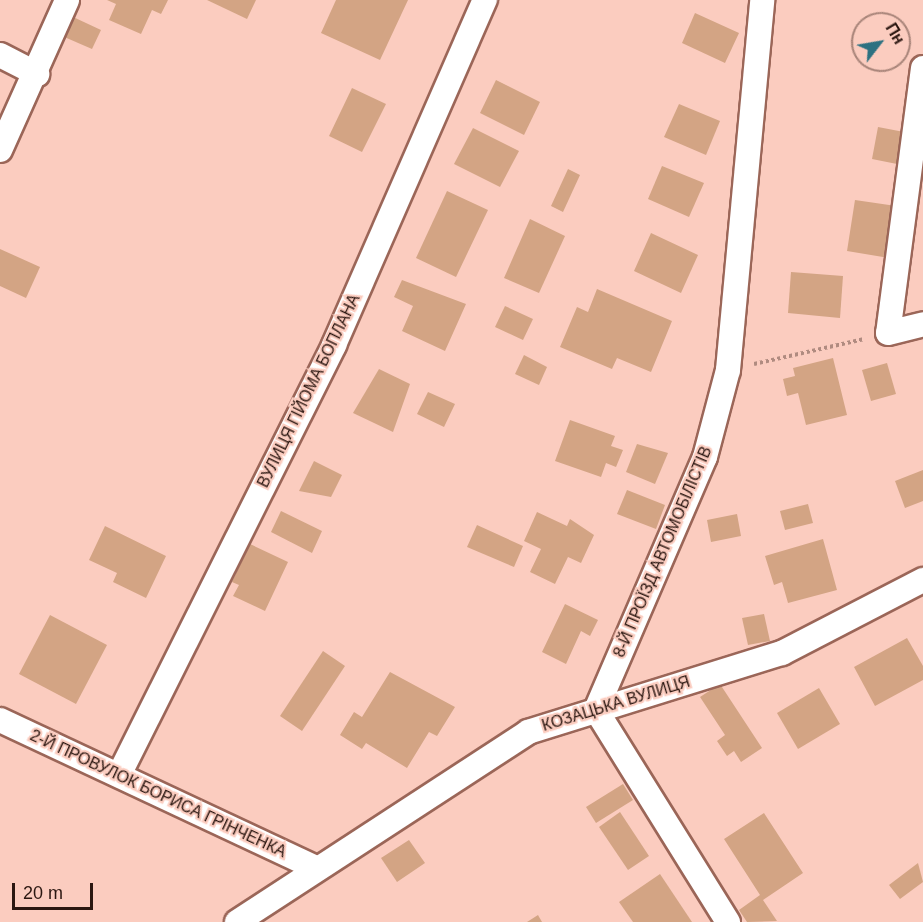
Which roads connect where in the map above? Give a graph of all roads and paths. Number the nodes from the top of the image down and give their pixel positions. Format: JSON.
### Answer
{"nodes":[{"id":1,"x":67,"y":0,"type":"edge"},
{"id":2,"x":484,"y":0,"type":"edge"},
{"id":3,"x":762,"y":0,"type":"edge"},
{"id":4,"x":0,"y":56,"type":"edge"},
{"id":5,"x":923,"y":68,"type":"edge"},
{"id":6,"x":37,"y":74,"type":"junction"},
{"id":7,"x":0,"y":150,"type":"edge"},
{"id":8,"x":923,"y":324,"type":"edge"},
{"id":9,"x":888,"y":333,"type":"junction"},
{"id":10,"x":728,"y":370,"type":"junction"},
{"id":11,"x":923,"y":580,"type":"edge"},
{"id":12,"x":596,"y":710,"type":"junction"},
{"id":13,"x":0,"y":720,"type":"edge"},
{"id":14,"x":119,"y":775,"type":"junction"},
{"id":15,"x":316,"y":868,"type":"junction"},
{"id":16,"x":237,"y":922,"type":"edge"},
{"id":17,"x":728,"y":922,"type":"edge"}],
"edges":[{"from":1,"to":6,"type":"street"},
{"from":2,"to":14,"type":"street","name":"ВУЛИЦЯ ГІЙОМА БОПЛАНА"},
{"from":3,"to":10,"type":"street","name":"8-Й ПРОЇЗД АВТОМОБІЛІСТІВ"},
{"from":4,"to":6,"type":"street"},
{"from":5,"to":9,"type":"street"},
{"from":6,"to":7,"type":"street"},
{"from":8,"to":9,"type":"street"},
{"from":9,"to":10,"type":"path"},
{"from":10,"to":12,"type":"street","name":"8-Й ПРОЇЗД АВТОМОБІЛІСТІВ"},
{"from":11,"to":12,"type":"street","name":"КОЗАЦЬКА ВУЛИЦЯ"},
{"from":12,"to":15,"type":"street","name":"КОЗАЦЬКА ВУЛИЦЯ"},
{"from":12,"to":17,"type":"street"},
{"from":13,"to":14,"type":"street","name":"2-Й ПРОВУЛОК БОРИСА ГРІНЧЕНКА"},
{"from":14,"to":15,"type":"street","name":"2-Й ПРОВУЛОК БОРИСА ГРІНЧЕНКА"},
{"from":15,"to":16,"type":"street","name":"КОЗАЦЬКА ВУЛИЦЯ"}]}
